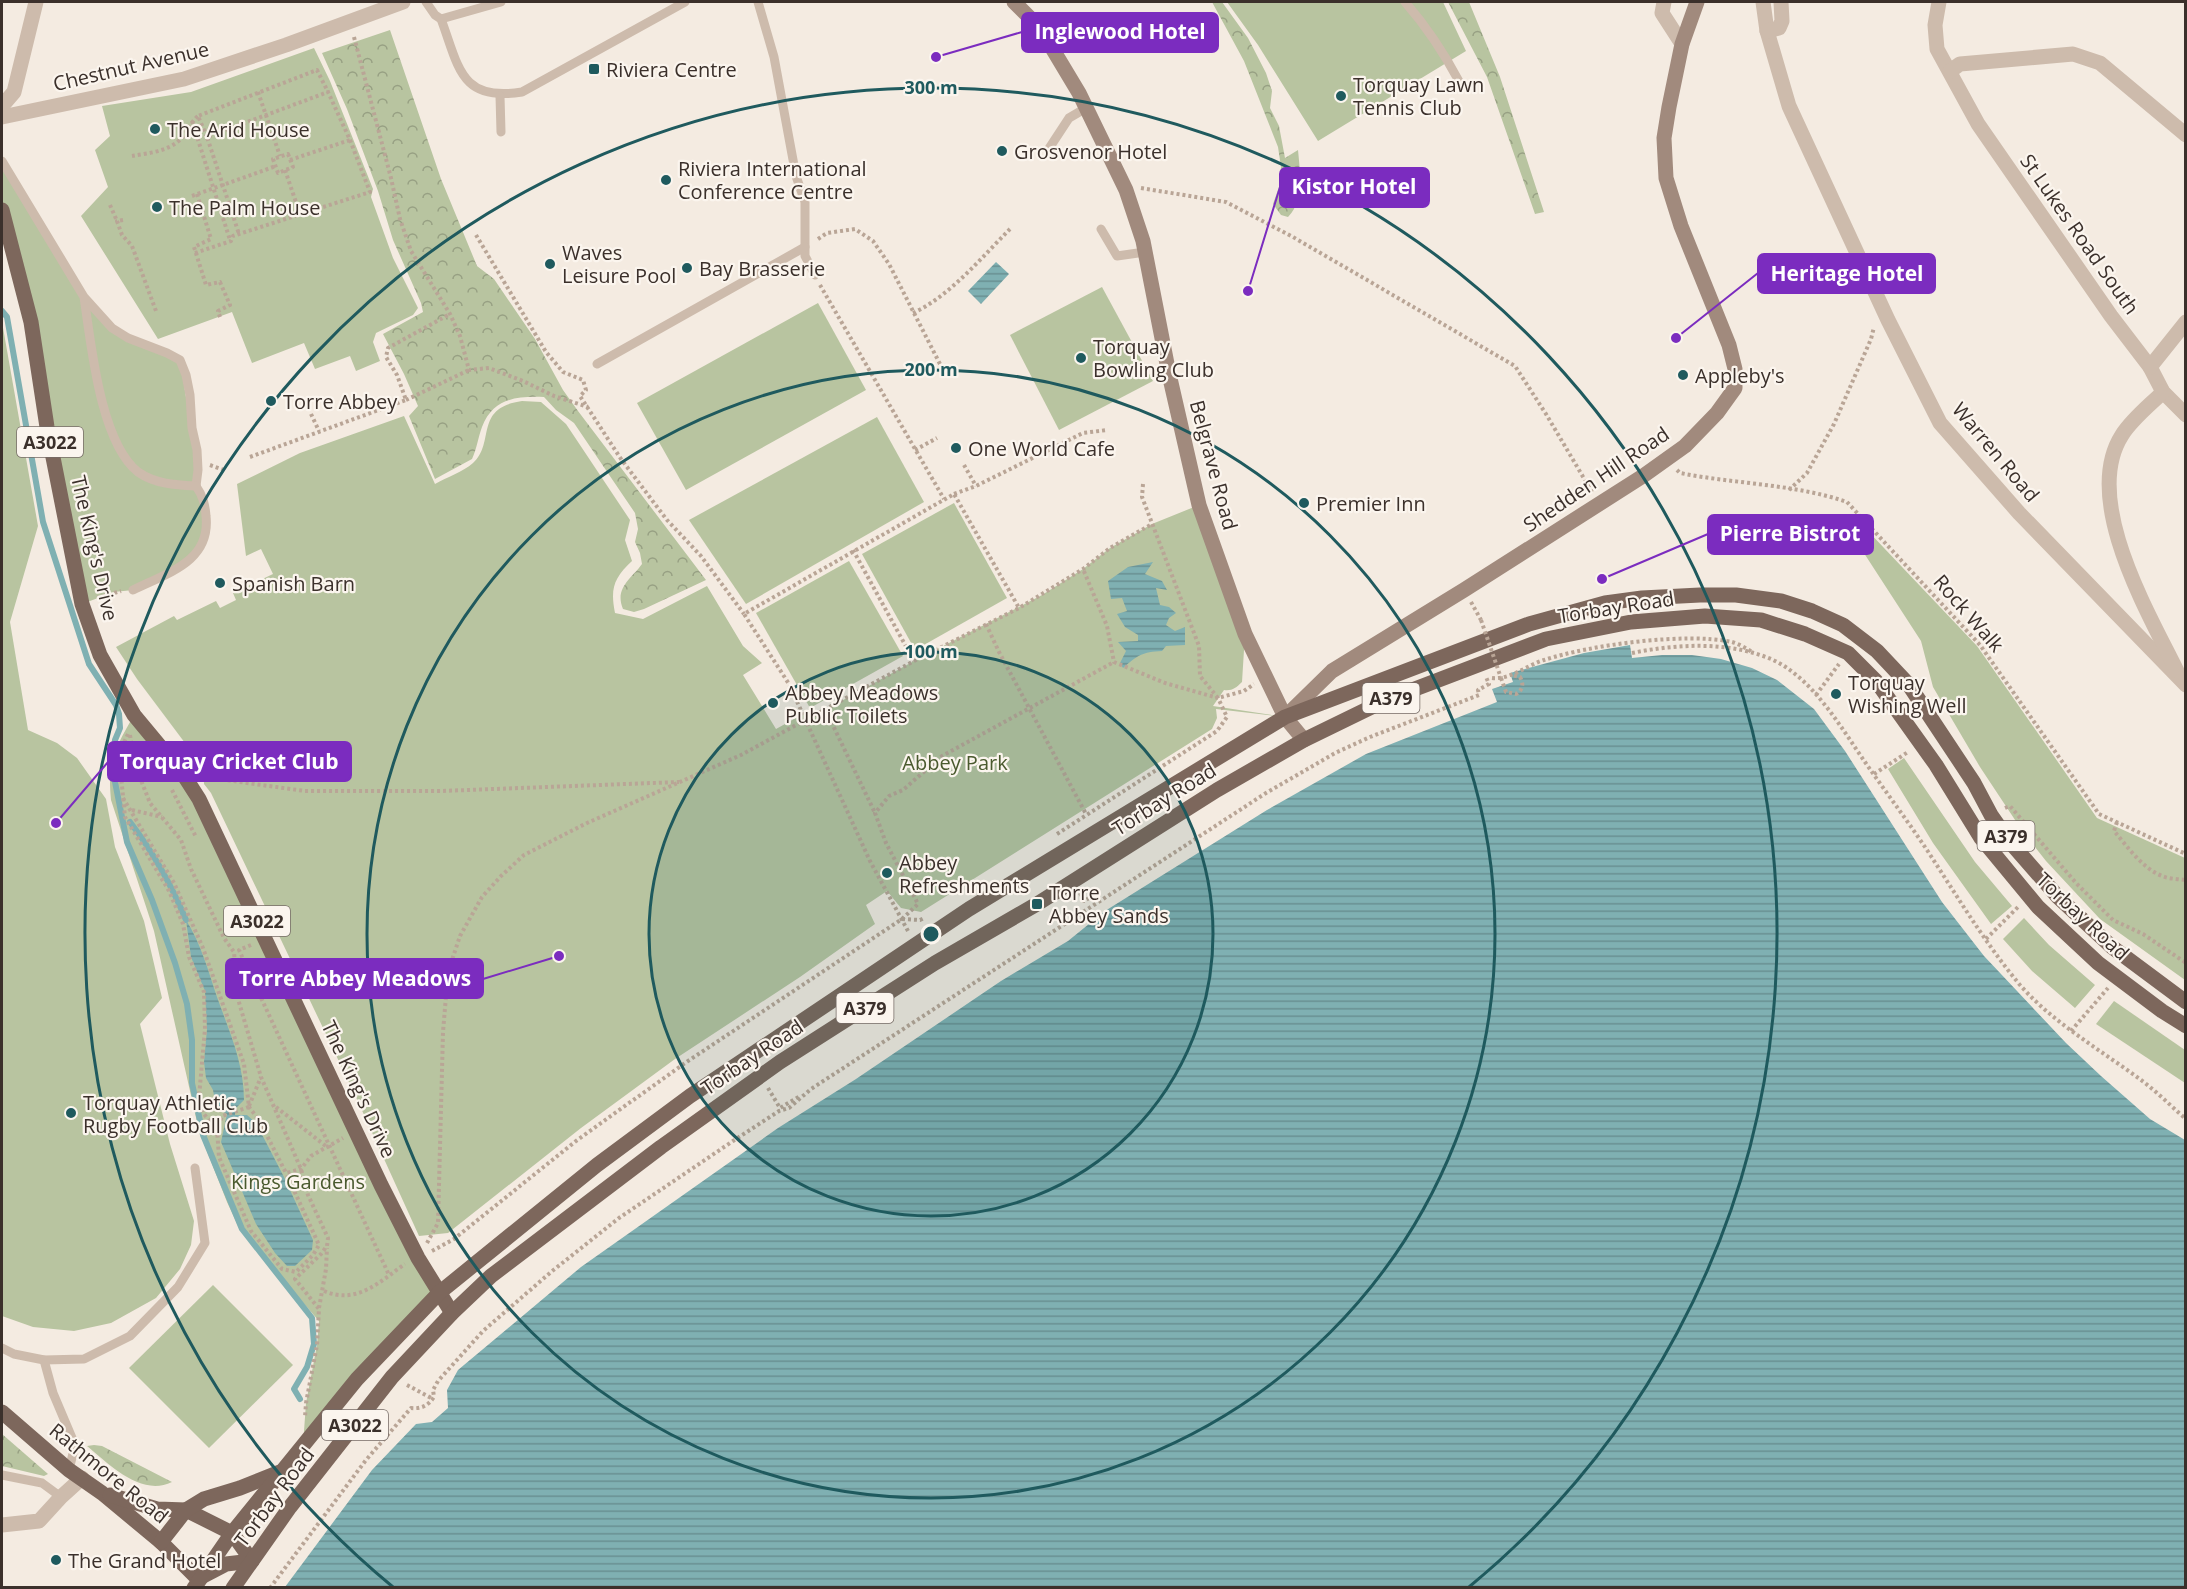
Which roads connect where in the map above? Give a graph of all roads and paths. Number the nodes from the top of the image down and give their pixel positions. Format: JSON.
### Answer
{"nodes":[{"id":1,"x":36,"y":2,"type":"edge"},
{"id":2,"x":403,"y":2,"type":"edge"},
{"id":3,"x":426,"y":2,"type":"edge"},
{"id":4,"x":501,"y":2,"type":"edge"},
{"id":5,"x":686,"y":2,"type":"edge"},
{"id":6,"x":758,"y":2,"type":"edge"},
{"id":7,"x":1014,"y":2,"type":"edge"},
{"id":8,"x":1405,"y":2,"type":"edge"},
{"id":9,"x":1664,"y":2,"type":"edge"},
{"id":10,"x":1698,"y":2,"type":"edge"},
{"id":11,"x":1763,"y":2,"type":"edge"},
{"id":12,"x":1781,"y":2,"type":"edge"},
{"id":13,"x":1939,"y":2,"type":"edge"},
{"id":14,"x":441,"y":19,"type":"junction"},
{"id":15,"x":349,"y":22,"type":"junction"},
{"id":16,"x":1767,"y":31,"type":"junction"},
{"id":17,"x":1682,"y":44,"type":"junction"},
{"id":18,"x":1950,"y":70,"type":"junction"},
{"id":19,"x":1460,"y":83,"type":"dead end"},
{"id":20,"x":258,"y":92,"type":"junction"},
{"id":21,"x":328,"y":93,"type":"junction"},
{"id":22,"x":500,"y":96,"type":"junction"},
{"id":23,"x":2,"y":106,"type":"edge"},
{"id":24,"x":1086,"y":108,"type":"junction"},
{"id":25,"x":266,"y":114,"type":"junction"},
{"id":26,"x":198,"y":116,"type":"junction"},
{"id":27,"x":2,"y":117,"type":"edge"},
{"id":28,"x":192,"y":121,"type":"junction"},
{"id":29,"x":501,"y":132,"type":"dead end"},
{"id":30,"x":2186,"y":135,"type":"edge"},
{"id":31,"x":207,"y":137,"type":"junction"},
{"id":32,"x":350,"y":140,"type":"junction"},
{"id":33,"x":1048,"y":150,"type":"dead end"},
{"id":34,"x":132,"y":156,"type":"dead end"},
{"id":35,"x":280,"y":156,"type":"junction"},
{"id":36,"x":290,"y":160,"type":"junction"},
{"id":37,"x":2,"y":161,"type":"edge"},
{"id":38,"x":276,"y":166,"type":"junction"},
{"id":39,"x":285,"y":170,"type":"junction"},
{"id":40,"x":223,"y":185,"type":"junction"},
{"id":41,"x":213,"y":188,"type":"junction"},
{"id":42,"x":1126,"y":190,"type":"junction"},
{"id":43,"x":197,"y":194,"type":"junction"},
{"id":44,"x":192,"y":196,"type":"dead end"},
{"id":45,"x":110,"y":205,"type":"dead end"},
{"id":46,"x":2,"y":210,"type":"edge"},
{"id":47,"x":300,"y":214,"type":"junction"},
{"id":48,"x":123,"y":220,"type":"dead end"},
{"id":49,"x":117,"y":221,"type":"junction"},
{"id":50,"x":1010,"y":229,"type":"dead end"},
{"id":51,"x":1101,"y":229,"type":"dead end"},
{"id":52,"x":239,"y":234,"type":"junction"},
{"id":53,"x":476,"y":235,"type":"dead end"},
{"id":54,"x":231,"y":241,"type":"junction"},
{"id":55,"x":805,"y":247,"type":"junction"},
{"id":56,"x":1145,"y":252,"type":"junction"},
{"id":57,"x":195,"y":253,"type":"junction"},
{"id":58,"x":807,"y":262,"type":"junction"},
{"id":59,"x":814,"y":275,"type":"joint"},
{"id":60,"x":84,"y":297,"type":"junction"},
{"id":61,"x":156,"y":311,"type":"dead end"},
{"id":62,"x":913,"y":313,"type":"junction"},
{"id":63,"x":450,"y":314,"type":"junction"},
{"id":64,"x":220,"y":317,"type":"dead end"},
{"id":65,"x":1888,"y":320,"type":"junction"},
{"id":66,"x":2186,"y":322,"type":"edge"},
{"id":67,"x":597,"y":364,"type":"dead end"},
{"id":68,"x":2150,"y":367,"type":"junction"},
{"id":69,"x":942,"y":368,"type":"dead end"},
{"id":70,"x":469,"y":370,"type":"junction"},
{"id":71,"x":2163,"y":392,"type":"junction"},
{"id":72,"x":406,"y":400,"type":"junction"},
{"id":73,"x":588,"y":407,"type":"junction"},
{"id":74,"x":311,"y":414,"type":"dead end"},
{"id":75,"x":2186,"y":415,"type":"edge"},
{"id":76,"x":1107,"y":430,"type":"dead end"},
{"id":77,"x":319,"y":431,"type":"junction"},
{"id":78,"x":937,"y":438,"type":"dead end"},
{"id":79,"x":915,"y":450,"type":"junction"},
{"id":80,"x":250,"y":457,"type":"dead end"},
{"id":81,"x":964,"y":465,"type":"dead end"},
{"id":82,"x":1680,"y":473,"type":"dead end"},
{"id":83,"x":1143,"y":484,"type":"dead end"},
{"id":84,"x":196,"y":486,"type":"junction"},
{"id":85,"x":976,"y":486,"type":"junction"},
{"id":86,"x":1789,"y":490,"type":"junction"},
{"id":87,"x":954,"y":494,"type":"junction"},
{"id":88,"x":944,"y":499,"type":"junction"},
{"id":89,"x":1599,"y":504,"type":"junction"},
{"id":90,"x":1152,"y":524,"type":"junction"},
{"id":91,"x":853,"y":550,"type":"junction"},
{"id":92,"x":1083,"y":569,"type":"junction"},
{"id":93,"x":133,"y":590,"type":"joint"},
{"id":94,"x":82,"y":603,"type":"junction"},
{"id":95,"x":1019,"y":608,"type":"junction"},
{"id":96,"x":744,"y":614,"type":"junction"},
{"id":97,"x":1481,"y":620,"type":"dead end"},
{"id":98,"x":986,"y":624,"type":"junction"},
{"id":99,"x":1632,"y":653,"type":"dead end"},
{"id":100,"x":1848,"y":653,"type":"junction"},
{"id":101,"x":1758,"y":655,"type":"junction"},
{"id":102,"x":914,"y":661,"type":"junction"},
{"id":103,"x":1114,"y":663,"type":"junction"},
{"id":104,"x":1511,"y":675,"type":"junction"},
{"id":105,"x":1265,"y":676,"type":"junction"},
{"id":106,"x":1499,"y":678,"type":"junction"},
{"id":107,"x":2185,"y":685,"type":"edge"},
{"id":108,"x":1478,"y":690,"type":"dead end"},
{"id":109,"x":1816,"y":695,"type":"junction"},
{"id":110,"x":1218,"y":698,"type":"junction"},
{"id":111,"x":1030,"y":708,"type":"junction"},
{"id":112,"x":826,"y":711,"type":"junction"},
{"id":113,"x":1285,"y":717,"type":"junction"},
{"id":114,"x":807,"y":720,"type":"junction"},
{"id":115,"x":1304,"y":740,"type":"junction"},
{"id":116,"x":1921,"y":743,"type":"junction"},
{"id":117,"x":183,"y":774,"type":"junction"},
{"id":118,"x":1874,"y":774,"type":"junction"},
{"id":119,"x":679,"y":782,"type":"junction"},
{"id":120,"x":123,"y":798,"type":"junction"},
{"id":121,"x":131,"y":810,"type":"junction"},
{"id":122,"x":875,"y":813,"type":"junction"},
{"id":123,"x":1086,"y":814,"type":"junction"},
{"id":124,"x":1991,"y":815,"type":"junction"},
{"id":125,"x":163,"y":817,"type":"junction"},
{"id":126,"x":2117,"y":822,"type":"junction"},
{"id":127,"x":1055,"y":835,"type":"dead end"},
{"id":128,"x":2186,"y":854,"type":"edge"},
{"id":129,"x":2186,"y":880,"type":"edge"},
{"id":130,"x":2029,"y":897,"type":"junction"},
{"id":131,"x":1084,"y":901,"type":"dead end"},
{"id":132,"x":1098,"y":902,"type":"junction"},
{"id":133,"x":931,"y":914,"type":"dead end"},
{"id":134,"x":902,"y":919,"type":"junction"},
{"id":135,"x":1986,"y":939,"type":"junction"},
{"id":136,"x":917,"y":944,"type":"junction"},
{"id":137,"x":251,"y":945,"type":"dead end"},
{"id":138,"x":236,"y":951,"type":"junction"},
{"id":139,"x":2186,"y":963,"type":"edge"},
{"id":140,"x":2117,"y":978,"type":"junction"},
{"id":141,"x":2186,"y":1002,"type":"edge"},
{"id":142,"x":2186,"y":1026,"type":"edge"},
{"id":143,"x":2071,"y":1031,"type":"junction"},
{"id":144,"x":760,"y":1076,"type":"junction"},
{"id":145,"x":261,"y":1077,"type":"junction"},
{"id":146,"x":811,"y":1089,"type":"junction"},
{"id":147,"x":273,"y":1105,"type":"junction"},
{"id":148,"x":249,"y":1107,"type":"junction"},
{"id":149,"x":2186,"y":1119,"type":"edge"},
{"id":150,"x":217,"y":1129,"type":"junction"},
{"id":151,"x":201,"y":1131,"type":"dead end"},
{"id":152,"x":344,"y":1138,"type":"dead end"},
{"id":153,"x":329,"y":1146,"type":"junction"},
{"id":154,"x":195,"y":1168,"type":"dead end"},
{"id":155,"x":301,"y":1169,"type":"junction"},
{"id":156,"x":286,"y":1173,"type":"junction"},
{"id":157,"x":327,"y":1246,"type":"junction"},
{"id":158,"x":413,"y":1260,"type":"junction"},
{"id":159,"x":389,"y":1275,"type":"junction"},
{"id":160,"x":324,"y":1290,"type":"junction"},
{"id":161,"x":439,"y":1293,"type":"junction"},
{"id":162,"x":319,"y":1309,"type":"junction"},
{"id":163,"x":452,"y":1313,"type":"junction"},
{"id":164,"x":2,"y":1348,"type":"edge"},
{"id":165,"x":44,"y":1360,"type":"junction"},
{"id":166,"x":392,"y":1377,"type":"junction"},
{"id":167,"x":433,"y":1399,"type":"junction"},
{"id":168,"x":2,"y":1412,"type":"edge"},
{"id":169,"x":303,"y":1445,"type":"junction"},
{"id":170,"x":283,"y":1471,"type":"junction"},
{"id":171,"x":75,"y":1474,"type":"junction"},
{"id":172,"x":2,"y":1475,"type":"edge"},
{"id":173,"x":102,"y":1492,"type":"junction"},
{"id":174,"x":61,"y":1497,"type":"junction"},
{"id":175,"x":186,"y":1510,"type":"junction"},
{"id":176,"x":2,"y":1525,"type":"edge"},
{"id":177,"x":232,"y":1533,"type":"junction"},
{"id":178,"x":161,"y":1542,"type":"junction"},
{"id":179,"x":252,"y":1561,"type":"junction"},
{"id":180,"x":196,"y":1583,"type":"edge"},
{"id":181,"x":233,"y":1587,"type":"edge"},
{"id":182,"x":270,"y":1587,"type":"edge"}],
"edges":[{"from":1,"to":23,"type":"street"},
{"from":2,"to":15,"type":"street","name":"Chestnut Avenue"},
{"from":3,"to":14,"type":"lane"},
{"from":4,"to":14,"type":"lane"},
{"from":5,"to":22,"type":"lane"},
{"from":6,"to":55,"type":"lane"},
{"from":7,"to":24,"type":"street","name":"Belgrave Road"},
{"from":8,"to":19,"type":"lane"},
{"from":9,"to":17,"type":"street"},
{"from":10,"to":17,"type":"street","name":"Shedden Hill Road"},
{"from":11,"to":16,"type":"street","name":"Warren Road"},
{"from":12,"to":16,"type":"street"},
{"from":13,"to":18,"type":"street","name":"St Lukes Road South"},
{"from":14,"to":22,"type":"lane"},
{"from":15,"to":27,"type":"street","name":"Chestnut Avenue"},
{"from":15,"to":63,"type":"path"},
{"from":16,"to":65,"type":"street","name":"Warren Road"},
{"from":17,"to":89,"type":"street","name":"Shedden Hill Road"},
{"from":18,"to":30,"type":"street"},
{"from":18,"to":68,"type":"street","name":"St Lukes Road South"},
{"from":20,"to":21,"type":"path"},
{"from":20,"to":25,"type":"path"},
{"from":20,"to":26,"type":"path"},
{"from":21,"to":25,"type":"path"},
{"from":21,"to":32,"type":"path"},
{"from":22,"to":29,"type":"lane"},
{"from":24,"to":33,"type":"lane"},
{"from":24,"to":42,"type":"street","name":"Belgrave Road"},
{"from":25,"to":31,"type":"path"},
{"from":25,"to":35,"type":"path"},
{"from":26,"to":28,"type":"path"},
{"from":26,"to":31,"type":"path"},
{"from":28,"to":34,"type":"path"},
{"from":28,"to":41,"type":"path"},
{"from":31,"to":40,"type":"path"},
{"from":32,"to":36,"type":"path"},
{"from":32,"to":47,"type":"path"},
{"from":35,"to":36,"type":"path"},
{"from":35,"to":38,"type":"path"},
{"from":36,"to":39,"type":"path"},
{"from":37,"to":60,"type":"lane"},
{"from":38,"to":39,"type":"path"},
{"from":38,"to":40,"type":"path"},
{"from":39,"to":47,"type":"path"},
{"from":40,"to":41,"type":"path"},
{"from":40,"to":52,"type":"path"},
{"from":41,"to":43,"type":"path"},
{"from":41,"to":54,"type":"path"},
{"from":42,"to":56,"type":"street","name":"Belgrave Road"},
{"from":42,"to":89,"type":"path"},
{"from":43,"to":44,"type":"path"},
{"from":43,"to":57,"type":"path"},
{"from":45,"to":49,"type":"path"},
{"from":46,"to":94,"type":"main road","name":"The King's Drive","number":"A3022"},
{"from":47,"to":52,"type":"path"},
{"from":48,"to":49,"type":"path"},
{"from":49,"to":61,"type":"path"},
{"from":50,"to":62,"type":"path"},
{"from":51,"to":56,"type":"lane"},
{"from":52,"to":54,"type":"path"},
{"from":53,"to":73,"type":"path"},
{"from":54,"to":57,"type":"path"},
{"from":55,"to":58,"type":"lane"},
{"from":55,"to":67,"type":"lane"},
{"from":56,"to":105,"type":"street","name":"Belgrave Road"},
{"from":57,"to":64,"type":"path"},
{"from":58,"to":59,"type":"lane"},
{"from":58,"to":62,"type":"path"},
{"from":59,"to":79,"type":"path"},
{"from":60,"to":84,"type":"lane"},
{"from":60,"to":84,"type":"lane"},
{"from":62,"to":69,"type":"path"},
{"from":63,"to":70,"type":"path"},
{"from":63,"to":72,"type":"path"},
{"from":65,"to":86,"type":"path"},
{"from":65,"to":107,"type":"street","name":"Warren Road"},
{"from":66,"to":68,"type":"street"},
{"from":68,"to":71,"type":"street","name":"St Lukes Road South"},
{"from":70,"to":72,"type":"path"},
{"from":70,"to":73,"type":"path"},
{"from":71,"to":75,"type":"street","name":"St Lukes Road South"},
{"from":71,"to":107,"type":"street"},
{"from":72,"to":77,"type":"path"},
{"from":73,"to":96,"type":"path"},
{"from":74,"to":77,"type":"path"},
{"from":76,"to":85,"type":"path"},
{"from":77,"to":80,"type":"path"},
{"from":78,"to":79,"type":"path"},
{"from":79,"to":88,"type":"path"},
{"from":81,"to":85,"type":"path"},
{"from":82,"to":86,"type":"path","name":"Rock Walk"},
{"from":83,"to":90,"type":"path"},
{"from":84,"to":93,"type":"lane"},
{"from":85,"to":87,"type":"path"},
{"from":86,"to":126,"type":"path","name":"Rock Walk"},
{"from":87,"to":88,"type":"path"},
{"from":87,"to":95,"type":"path"},
{"from":88,"to":91,"type":"path"},
{"from":89,"to":113,"type":"street","name":"Shedden Hill Road"},
{"from":90,"to":92,"type":"path"},
{"from":90,"to":110,"type":"path"},
{"from":91,"to":96,"type":"path"},
{"from":91,"to":102,"type":"path"},
{"from":92,"to":95,"type":"path"},
{"from":92,"to":103,"type":"path"},
{"from":93,"to":94,"type":"path"},
{"from":94,"to":117,"type":"main road","name":"The King's Drive","number":"A3022"},
{"from":95,"to":98,"type":"path"},
{"from":96,"to":114,"type":"path"},
{"from":97,"to":106,"type":"path","bridge":true},
{"from":98,"to":102,"type":"path"},
{"from":98,"to":111,"type":"path"},
{"from":99,"to":101,"type":"path"},
{"from":100,"to":109,"type":"path"},
{"from":100,"to":115,"type":"main road","name":"Torbay Road","number":"A379"},
{"from":100,"to":116,"type":"main road","name":"Torbay Road"},
{"from":101,"to":104,"type":"path"},
{"from":101,"to":109,"type":"path"},
{"from":102,"to":112,"type":"path"},
{"from":103,"to":110,"type":"path"},
{"from":103,"to":111,"type":"path"},
{"from":104,"to":106,"type":"path"},
{"from":104,"to":106,"type":"path"},
{"from":105,"to":110,"type":"path"},
{"from":105,"to":113,"type":"street","name":"Belgrave Road"},
{"from":108,"to":132,"type":"path"},
{"from":109,"to":118,"type":"path"},
{"from":110,"to":123,"type":"path"},
{"from":111,"to":122,"type":"path"},
{"from":111,"to":123,"type":"path"},
{"from":112,"to":114,"type":"path"},
{"from":112,"to":122,"type":"path"},
{"from":113,"to":115,"type":"street","name":"Belgrave Road"},
{"from":113,"to":124,"type":"main road","name":"Torbay Road","number":"A379"},
{"from":113,"to":136,"type":"main road","name":"Torbay Road","number":"A379"},
{"from":114,"to":119,"type":"path"},
{"from":114,"to":134,"type":"path"},
{"from":115,"to":144,"type":"main road","name":"Torbay Road","number":"A379"},
{"from":116,"to":118,"type":"path"},
{"from":116,"to":130,"type":"main road","name":"Torbay Road"},
{"from":117,"to":119,"type":"path"},
{"from":117,"to":158,"type":"main road","name":"The King's Drive","number":"A3022"},
{"from":118,"to":135,"type":"path"},
{"from":119,"to":158,"type":"path"},
{"from":120,"to":121,"type":"path"},
{"from":120,"to":125,"type":"path"},
{"from":120,"to":150,"type":"path"},
{"from":121,"to":125,"type":"path"},
{"from":121,"to":148,"type":"path"},
{"from":122,"to":134,"type":"path"},
{"from":123,"to":127,"type":"path"},
{"from":124,"to":139,"type":"path"},
{"from":124,"to":141,"type":"main road","name":"Torbay Road","number":"A379"},
{"from":125,"to":138,"type":"path"},
{"from":126,"to":128,"type":"path","name":"Rock Walk"},
{"from":126,"to":129,"type":"path"},
{"from":130,"to":135,"type":"path"},
{"from":130,"to":140,"type":"main road","name":"Torbay Road"},
{"from":131,"to":132,"type":"path"},
{"from":132,"to":146,"type":"path"},
{"from":133,"to":134,"type":"path"},
{"from":134,"to":136,"type":"path"},
{"from":134,"to":158,"type":"path"},
{"from":135,"to":143,"type":"path"},
{"from":136,"to":161,"type":"main road","name":"Torbay Road","number":"A379"},
{"from":137,"to":138,"type":"path"},
{"from":138,"to":145,"type":"path"},
{"from":138,"to":153,"type":"path"},
{"from":140,"to":142,"type":"main road","name":"Torbay Road"},
{"from":140,"to":143,"type":"path"},
{"from":143,"to":149,"type":"path"},
{"from":144,"to":146,"type":"path"},
{"from":144,"to":163,"type":"main road","name":"Torbay Road","number":"A379"},
{"from":145,"to":147,"type":"path"},
{"from":145,"to":148,"type":"path"},
{"from":146,"to":167,"type":"path"},
{"from":147,"to":153,"type":"path"},
{"from":147,"to":155,"type":"path"},
{"from":148,"to":150,"type":"path"},
{"from":148,"to":156,"type":"path"},
{"from":150,"to":151,"type":"path"},
{"from":150,"to":156,"type":"path"},
{"from":152,"to":153,"type":"path"},
{"from":153,"to":155,"type":"path"},
{"from":153,"to":159,"type":"path"},
{"from":154,"to":165,"type":"lane"},
{"from":155,"to":156,"type":"path"},
{"from":155,"to":157,"type":"path"},
{"from":157,"to":160,"type":"path"},
{"from":157,"to":162,"type":"path"},
{"from":158,"to":159,"type":"path"},
{"from":158,"to":161,"type":"main road","name":"The King's Drive","number":"A3022"},
{"from":159,"to":160,"type":"path"},
{"from":160,"to":162,"type":"path"},
{"from":161,"to":163,"type":"main road","name":"The King's Drive","number":"A3022"},
{"from":161,"to":169,"type":"main road","name":"Torbay Road","number":"A3022"},
{"from":162,"to":169,"type":"path"},
{"from":163,"to":166,"type":"main road","name":"Torbay Road","number":"A3022"},
{"from":164,"to":165,"type":"lane"},
{"from":165,"to":171,"type":"lane"},
{"from":166,"to":167,"type":"path"},
{"from":166,"to":179,"type":"main road","name":"Torbay Road","number":"A3022"},
{"from":167,"to":182,"type":"path"},
{"from":168,"to":171,"type":"main road","name":"Rathmore Road"},
{"from":169,"to":170,"type":"main road","name":"Torbay Road","number":"A3022"},
{"from":170,"to":175,"type":"main road"},
{"from":170,"to":177,"type":"main road","name":"Torbay Road","number":"A3022"},
{"from":171,"to":173,"type":"main road","name":"Rathmore Road"},
{"from":171,"to":174,"type":"street"},
{"from":172,"to":174,"type":"lane"},
{"from":173,"to":175,"type":"main road"},
{"from":173,"to":178,"type":"main road","name":"Rathmore Road"},
{"from":174,"to":176,"type":"street"},
{"from":175,"to":177,"type":"main road"},
{"from":175,"to":178,"type":"main road"},
{"from":177,"to":179,"type":"main road"},
{"from":177,"to":180,"type":"main road","name":"Torbay Road","number":"A3022"},
{"from":178,"to":180,"type":"main road","name":"Rathmore Road"},
{"from":179,"to":180,"type":"main road"},
{"from":179,"to":181,"type":"main road","name":"Torbay Road","number":"A3022"}]}
